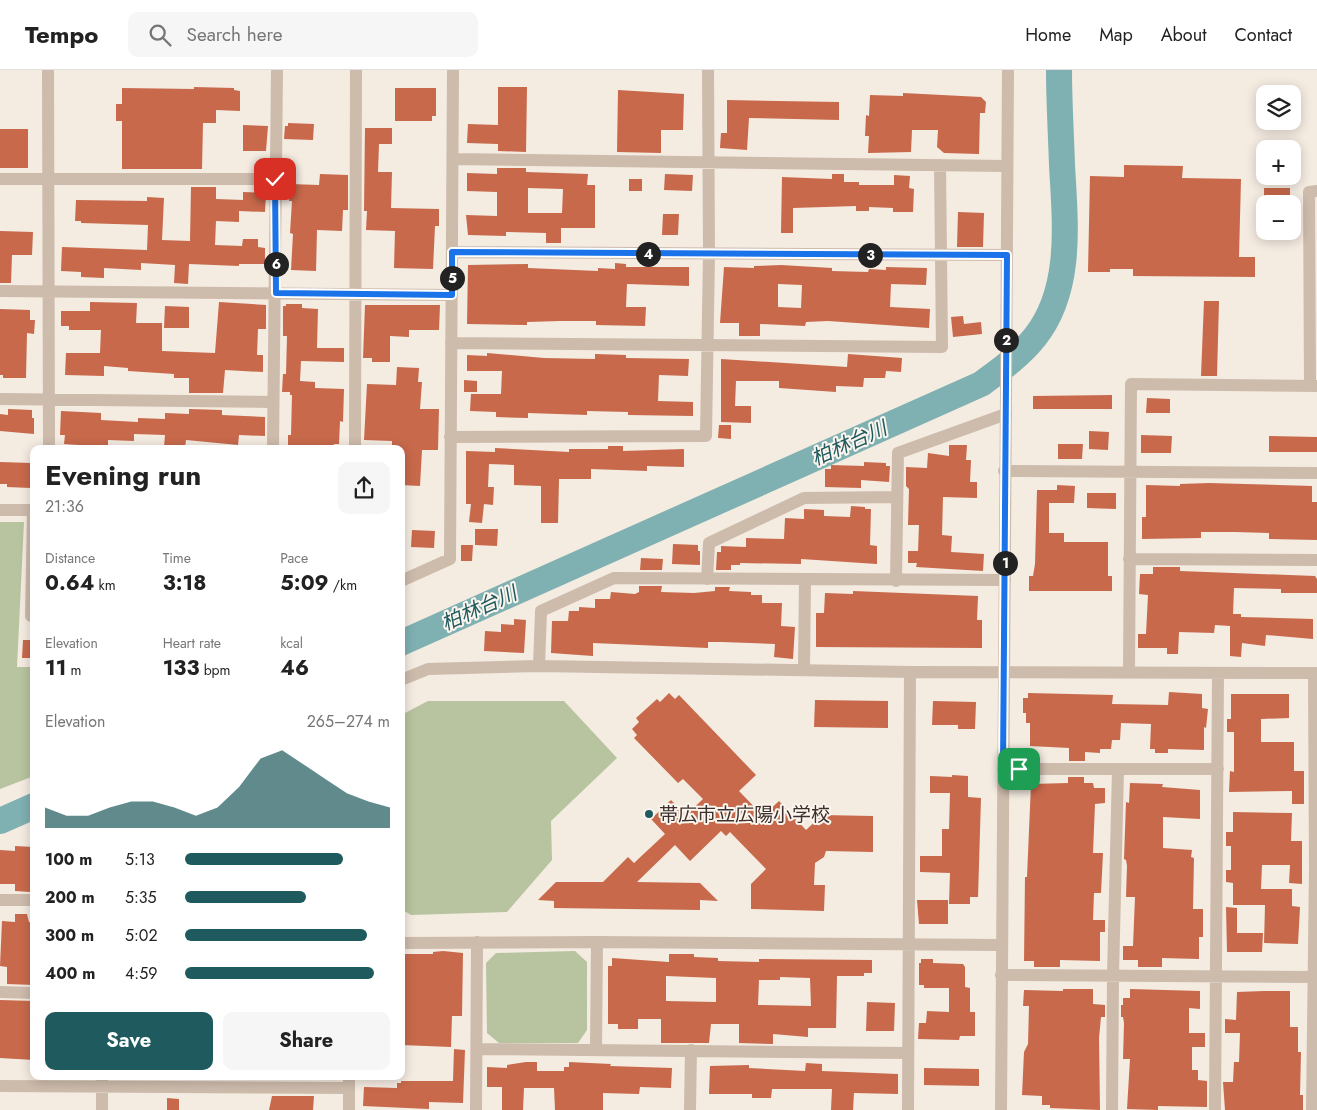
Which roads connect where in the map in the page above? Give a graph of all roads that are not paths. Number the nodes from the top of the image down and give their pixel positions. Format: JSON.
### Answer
{"nodes":[{"id":1,"x":48,"y":70,"type":"edge"},
{"id":2,"x":277,"y":70,"type":"edge"},
{"id":3,"x":356,"y":70,"type":"edge"},
{"id":4,"x":453,"y":70,"type":"edge"},
{"id":5,"x":708,"y":70,"type":"edge"},
{"id":6,"x":1008,"y":70,"type":"edge"},
{"id":7,"x":453,"y":159,"type":"junction"},
{"id":8,"x":709,"y":162,"type":"junction"},
{"id":9,"x":940,"y":165,"type":"junction"},
{"id":10,"x":1007,"y":166,"type":"junction"},
{"id":11,"x":0,"y":179,"type":"edge"},
{"id":12,"x":48,"y":179,"type":"junction"},
{"id":13,"x":275,"y":179,"type":"junction"},
{"id":14,"x":1317,"y":192,"type":"edge"},
{"id":15,"x":452,"y":252,"type":"junction"},
{"id":16,"x":709,"y":254,"type":"junction"},
{"id":17,"x":940,"y":255,"type":"junction"},
{"id":18,"x":1007,"y":255,"type":"junction"},
{"id":19,"x":0,"y":291,"type":"edge"},
{"id":20,"x":48,"y":291,"type":"junction"},
{"id":21,"x":276,"y":293,"type":"junction"},
{"id":22,"x":356,"y":294,"type":"junction"},
{"id":23,"x":452,"y":295,"type":"junction"},
{"id":24,"x":451,"y":343,"type":"junction"},
{"id":25,"x":708,"y":344,"type":"junction"},
{"id":26,"x":1313,"y":386,"type":"edge"},
{"id":27,"x":0,"y":399,"type":"edge"},
{"id":28,"x":48,"y":400,"type":"junction"},
{"id":29,"x":273,"y":402,"type":"junction"},
{"id":30,"x":1006,"y":414,"type":"junction"},
{"id":31,"x":450,"y":437,"type":"junction"},
{"id":32,"x":49,"y":445,"type":"edge"},
{"id":33,"x":273,"y":445,"type":"edge"},
{"id":34,"x":355,"y":445,"type":"edge"},
{"id":35,"x":1004,"y":470,"type":"junction"},
{"id":36,"x":1130,"y":471,"type":"junction"},
{"id":37,"x":1317,"y":473,"type":"edge"},
{"id":38,"x":896,"y":497,"type":"junction"},
{"id":39,"x":0,"y":510,"type":"edge"},
{"id":40,"x":30,"y":510,"type":"edge"},
{"id":41,"x":1129,"y":559,"type":"junction"},
{"id":42,"x":1317,"y":560,"type":"edge"},
{"id":43,"x":707,"y":578,"type":"junction"},
{"id":44,"x":405,"y":579,"type":"edge"},
{"id":45,"x":805,"y":580,"type":"junction"},
{"id":46,"x":1005,"y":580,"type":"junction"},
{"id":47,"x":896,"y":581,"type":"junction"},
{"id":48,"x":539,"y":666,"type":"junction"},
{"id":49,"x":804,"y":670,"type":"junction"},
{"id":50,"x":1005,"y":671,"type":"junction"},
{"id":51,"x":910,"y":672,"type":"junction"},
{"id":52,"x":1129,"y":672,"type":"junction"},
{"id":53,"x":1218,"y":673,"type":"junction"},
{"id":54,"x":1316,"y":673,"type":"edge"},
{"id":55,"x":405,"y":678,"type":"edge"},
{"id":56,"x":1003,"y":769,"type":"junction"},
{"id":57,"x":1218,"y":769,"type":"junction"},
{"id":58,"x":1118,"y":770,"type":"junction"},
{"id":59,"x":1316,"y":772,"type":"edge"},
{"id":60,"x":1316,"y":868,"type":"edge"},
{"id":61,"x":0,"y":900,"type":"edge"},
{"id":62,"x":30,"y":900,"type":"edge"},
{"id":63,"x":477,"y":942,"type":"junction"},
{"id":64,"x":597,"y":942,"type":"junction"},
{"id":65,"x":405,"y":943,"type":"edge"},
{"id":66,"x":908,"y":945,"type":"junction"},
{"id":67,"x":1001,"y":946,"type":"junction"},
{"id":68,"x":1001,"y":975,"type":"junction"},
{"id":69,"x":1113,"y":975,"type":"junction"},
{"id":70,"x":1216,"y":976,"type":"junction"},
{"id":71,"x":1315,"y":977,"type":"edge"},
{"id":72,"x":0,"y":992,"type":"edge"},
{"id":73,"x":30,"y":993,"type":"edge"},
{"id":74,"x":476,"y":1049,"type":"junction"},
{"id":75,"x":596,"y":1049,"type":"junction"},
{"id":76,"x":691,"y":1050,"type":"junction"},
{"id":77,"x":908,"y":1053,"type":"junction"},
{"id":78,"x":1314,"y":1076,"type":"edge"},
{"id":79,"x":101,"y":1081,"type":"edge"},
{"id":80,"x":349,"y":1082,"type":"edge"},
{"id":81,"x":0,"y":1086,"type":"edge"},
{"id":82,"x":102,"y":1110,"type":"edge"},
{"id":83,"x":349,"y":1110,"type":"edge"},
{"id":84,"x":476,"y":1110,"type":"edge"},
{"id":85,"x":690,"y":1110,"type":"edge"},
{"id":86,"x":908,"y":1110,"type":"edge"},
{"id":87,"x":1001,"y":1110,"type":"edge"},
{"id":88,"x":1112,"y":1110,"type":"edge"},
{"id":89,"x":1215,"y":1110,"type":"edge"},
{"id":90,"x":1312,"y":1110,"type":"edge"}],
"edges":[{"from":1,"to":12,"type":"street"},
{"from":2,"to":13,"type":"street"},
{"from":3,"to":22,"type":"street"},
{"from":4,"to":7,"type":"street"},
{"from":5,"to":8,"type":"street"},
{"from":6,"to":10,"type":"street"},
{"from":7,"to":8,"type":"street"},
{"from":7,"to":15,"type":"street"},
{"from":8,"to":9,"type":"street"},
{"from":8,"to":16,"type":"street"},
{"from":9,"to":10,"type":"street"},
{"from":9,"to":17,"type":"street"},
{"from":10,"to":18,"type":"street"},
{"from":11,"to":12,"type":"street"},
{"from":12,"to":13,"type":"street"},
{"from":12,"to":20,"type":"street"},
{"from":13,"to":21,"type":"street"},
{"from":14,"to":26,"type":"street"},
{"from":15,"to":16,"type":"street"},
{"from":15,"to":23,"type":"street"},
{"from":16,"to":17,"type":"street"},
{"from":16,"to":25,"type":"street"},
{"from":17,"to":18,"type":"street"},
{"from":17,"to":25,"type":"street"},
{"from":18,"to":30,"type":"street"},
{"from":19,"to":20,"type":"street"},
{"from":20,"to":21,"type":"street"},
{"from":20,"to":28,"type":"street"},
{"from":21,"to":22,"type":"street"},
{"from":21,"to":29,"type":"street"},
{"from":22,"to":23,"type":"street"},
{"from":22,"to":34,"type":"street"},
{"from":23,"to":24,"type":"street"},
{"from":24,"to":25,"type":"street"},
{"from":24,"to":31,"type":"street"},
{"from":25,"to":31,"type":"street"},
{"from":26,"to":36,"type":"street"},
{"from":27,"to":28,"type":"street"},
{"from":28,"to":29,"type":"street"},
{"from":28,"to":32,"type":"street"},
{"from":29,"to":33,"type":"street"},
{"from":30,"to":35,"type":"street"},
{"from":30,"to":38,"type":"street"},
{"from":31,"to":44,"type":"street"},
{"from":35,"to":36,"type":"street"},
{"from":35,"to":46,"type":"street"},
{"from":36,"to":37,"type":"street"},
{"from":36,"to":41,"type":"street"},
{"from":38,"to":43,"type":"street"},
{"from":38,"to":47,"type":"street"},
{"from":39,"to":40,"type":"street"},
{"from":41,"to":42,"type":"street"},
{"from":41,"to":52,"type":"street"},
{"from":43,"to":45,"type":"street"},
{"from":43,"to":48,"type":"street"},
{"from":45,"to":47,"type":"street"},
{"from":45,"to":49,"type":"street"},
{"from":46,"to":47,"type":"street"},
{"from":46,"to":50,"type":"street"},
{"from":48,"to":49,"type":"street"},
{"from":48,"to":55,"type":"street"},
{"from":49,"to":51,"type":"street"},
{"from":50,"to":51,"type":"street"},
{"from":50,"to":52,"type":"street"},
{"from":50,"to":56,"type":"street"},
{"from":51,"to":66,"type":"street"},
{"from":52,"to":53,"type":"street"},
{"from":53,"to":54,"type":"street"},
{"from":53,"to":57,"type":"street"},
{"from":54,"to":59,"type":"street"},
{"from":56,"to":58,"type":"street"},
{"from":56,"to":67,"type":"street"},
{"from":57,"to":58,"type":"street"},
{"from":57,"to":70,"type":"street"},
{"from":58,"to":69,"type":"street"},
{"from":59,"to":60,"type":"street"},
{"from":60,"to":71,"type":"street"},
{"from":61,"to":62,"type":"street"},
{"from":63,"to":64,"type":"street"},
{"from":63,"to":65,"type":"street"},
{"from":63,"to":74,"type":"street"},
{"from":64,"to":66,"type":"street"},
{"from":64,"to":75,"type":"street"},
{"from":66,"to":67,"type":"street"},
{"from":66,"to":77,"type":"street"},
{"from":67,"to":68,"type":"street"},
{"from":68,"to":69,"type":"street"},
{"from":68,"to":87,"type":"street"},
{"from":69,"to":70,"type":"street"},
{"from":69,"to":88,"type":"street"},
{"from":70,"to":71,"type":"street"},
{"from":70,"to":89,"type":"street"},
{"from":71,"to":78,"type":"street"},
{"from":72,"to":73,"type":"street"},
{"from":74,"to":75,"type":"street"},
{"from":74,"to":84,"type":"street"},
{"from":75,"to":76,"type":"street"},
{"from":76,"to":77,"type":"street"},
{"from":76,"to":85,"type":"street"},
{"from":77,"to":86,"type":"street"},
{"from":78,"to":90,"type":"street"},
{"from":79,"to":80,"type":"street"},
{"from":79,"to":81,"type":"street"},
{"from":79,"to":82,"type":"street"},
{"from":80,"to":83,"type":"street"}]}
